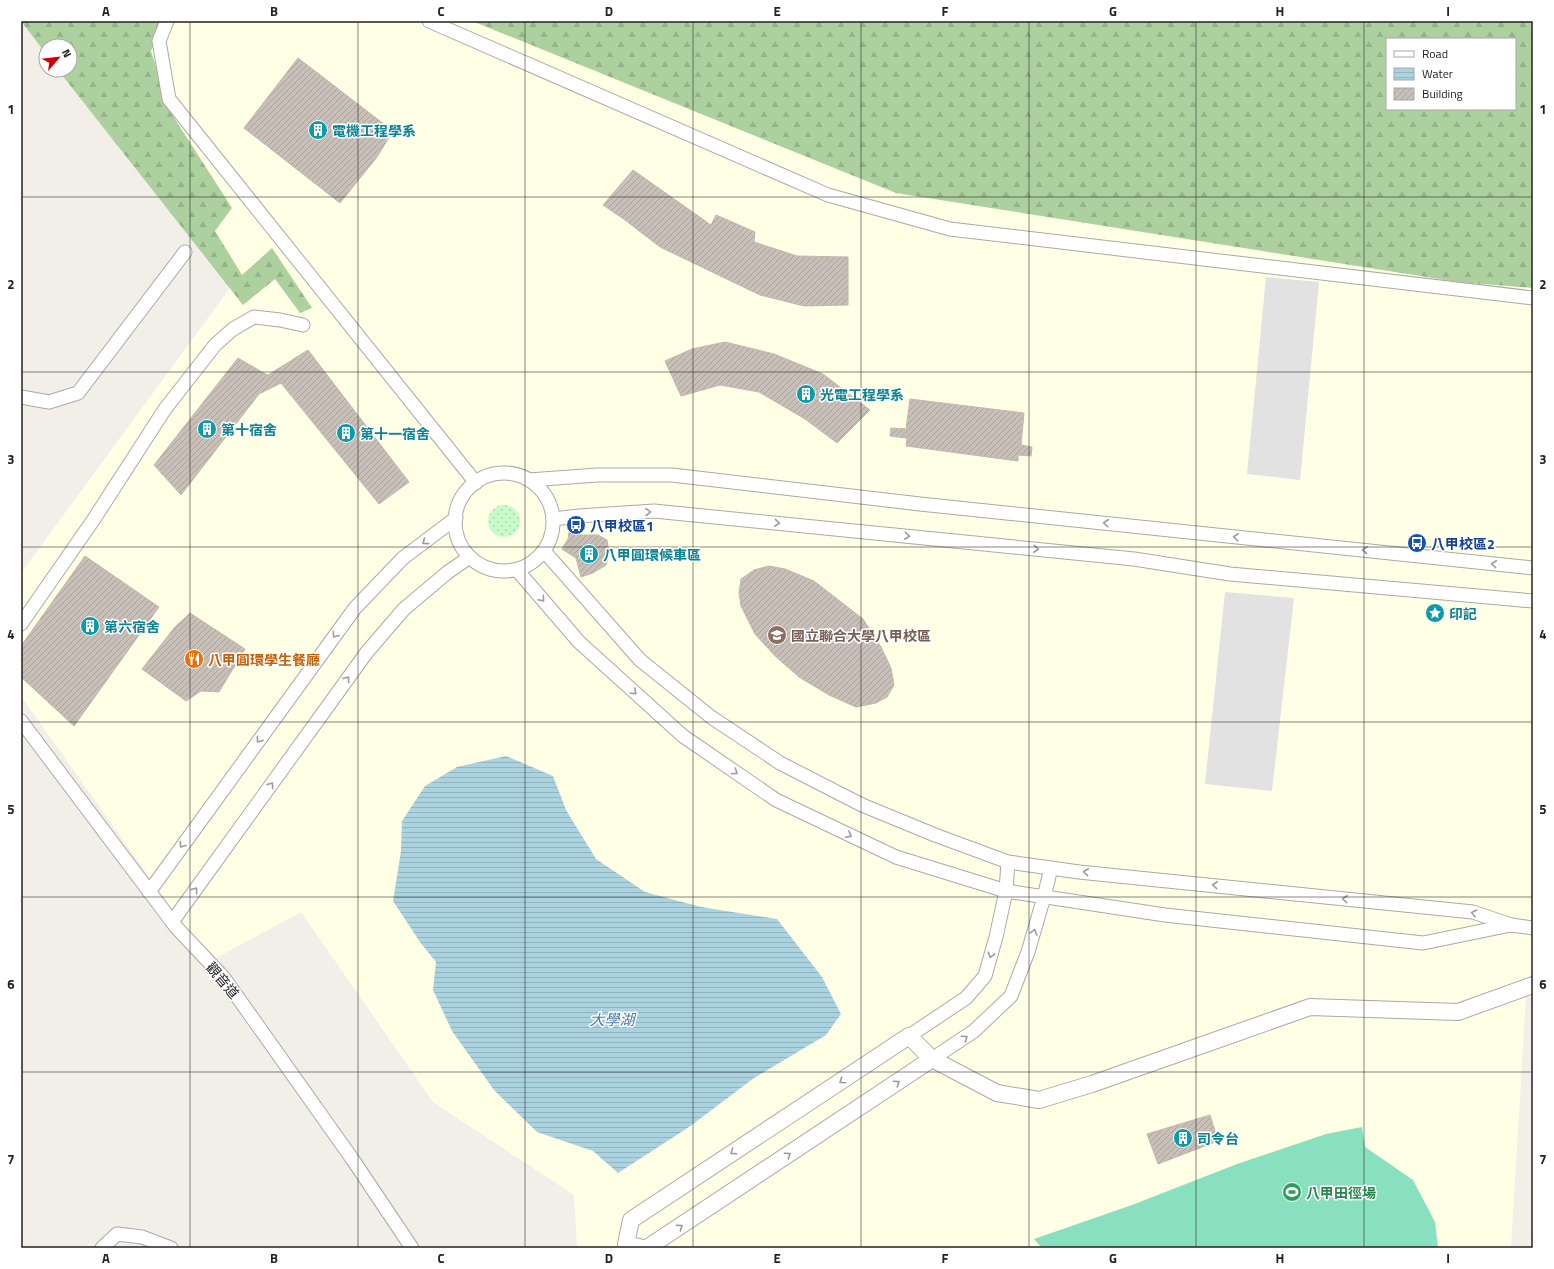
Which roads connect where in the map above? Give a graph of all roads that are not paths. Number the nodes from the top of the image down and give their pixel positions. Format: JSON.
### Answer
{"nodes":[{"id":1,"x":167,"y":21,"type":"edge"},
{"id":2,"x":429,"y":21,"type":"edge"},
{"id":3,"x":185,"y":252,"type":"dead end"},
{"id":4,"x":1533,"y":298,"type":"edge"},
{"id":5,"x":303,"y":325,"type":"dead end"},
{"id":6,"x":21,"y":397,"type":"edge"},
{"id":7,"x":529,"y":480,"type":"junction"},
{"id":8,"x":476,"y":482,"type":"junction"},
{"id":9,"x":456,"y":518,"type":"junction"},
{"id":10,"x":553,"y":519,"type":"junction"},
{"id":11,"x":544,"y":551,"type":"junction"},
{"id":12,"x":470,"y":557,"type":"junction"},
{"id":13,"x":1533,"y":568,"type":"edge"},
{"id":14,"x":517,"y":570,"type":"junction"},
{"id":15,"x":1533,"y":601,"type":"edge"},
{"id":16,"x":21,"y":624,"type":"edge"},
{"id":17,"x":21,"y":721,"type":"edge"},
{"id":18,"x":1008,"y":862,"type":"junction"},
{"id":19,"x":1051,"y":868,"type":"junction"},
{"id":20,"x":1006,"y":891,"type":"junction"},
{"id":21,"x":149,"y":892,"type":"junction"},
{"id":22,"x":1044,"y":897,"type":"junction"},
{"id":23,"x":172,"y":922,"type":"junction"},
{"id":24,"x":1511,"y":925,"type":"junction"},
{"id":25,"x":1533,"y":928,"type":"edge"},
{"id":26,"x":1533,"y":985,"type":"edge"},
{"id":27,"x":909,"y":1036,"type":"junction"},
{"id":28,"x":932,"y":1059,"type":"junction"},
{"id":29,"x":622,"y":1246,"type":"edge"},
{"id":30,"x":102,"y":1248,"type":"edge"},
{"id":31,"x":170,"y":1248,"type":"edge"},
{"id":32,"x":412,"y":1248,"type":"edge"},
{"id":33,"x":642,"y":1248,"type":"edge"},
{"id":34,"x":647,"y":1248,"type":"edge"}],
"edges":[{"from":1,"to":8,"type":"street"},
{"from":2,"to":4,"type":"street"},
{"from":3,"to":6,"type":"street"},
{"from":5,"to":16,"type":"street"},
{"from":7,"to":8,"type":"street"},
{"from":7,"to":10,"type":"street"},
{"from":13,"to":7,"type":"street","one_way":true},
{"from":8,"to":9,"type":"street"},
{"from":9,"to":12,"type":"street"},
{"from":9,"to":21,"type":"street","one_way":true},
{"from":10,"to":11,"type":"street"},
{"from":10,"to":15,"type":"street","one_way":true},
{"from":11,"to":14,"type":"street"},
{"from":11,"to":18,"type":"street"},
{"from":12,"to":14,"type":"street"},
{"from":23,"to":12,"type":"street","one_way":true},
{"from":14,"to":20,"type":"street","one_way":true},
{"from":17,"to":21,"type":"street","name":"觀音道"},
{"from":18,"to":19,"type":"street"},
{"from":18,"to":20,"type":"street"},
{"from":19,"to":22,"type":"street"},
{"from":24,"to":19,"type":"street","one_way":true},
{"from":20,"to":22,"type":"street"},
{"from":20,"to":27,"type":"street","one_way":true},
{"from":21,"to":23,"type":"street","name":"觀音道"},
{"from":22,"to":24,"type":"street"},
{"from":28,"to":22,"type":"street","one_way":true},
{"from":23,"to":32,"type":"street","name":"觀音道"},
{"from":24,"to":25,"type":"street"},
{"from":26,"to":28,"type":"street"},
{"from":27,"to":28,"type":"street"},
{"from":27,"to":29,"type":"street","one_way":true},
{"from":34,"to":28,"type":"street","one_way":true},
{"from":29,"to":33,"type":"street"},
{"from":30,"to":31,"type":"street"}]}
